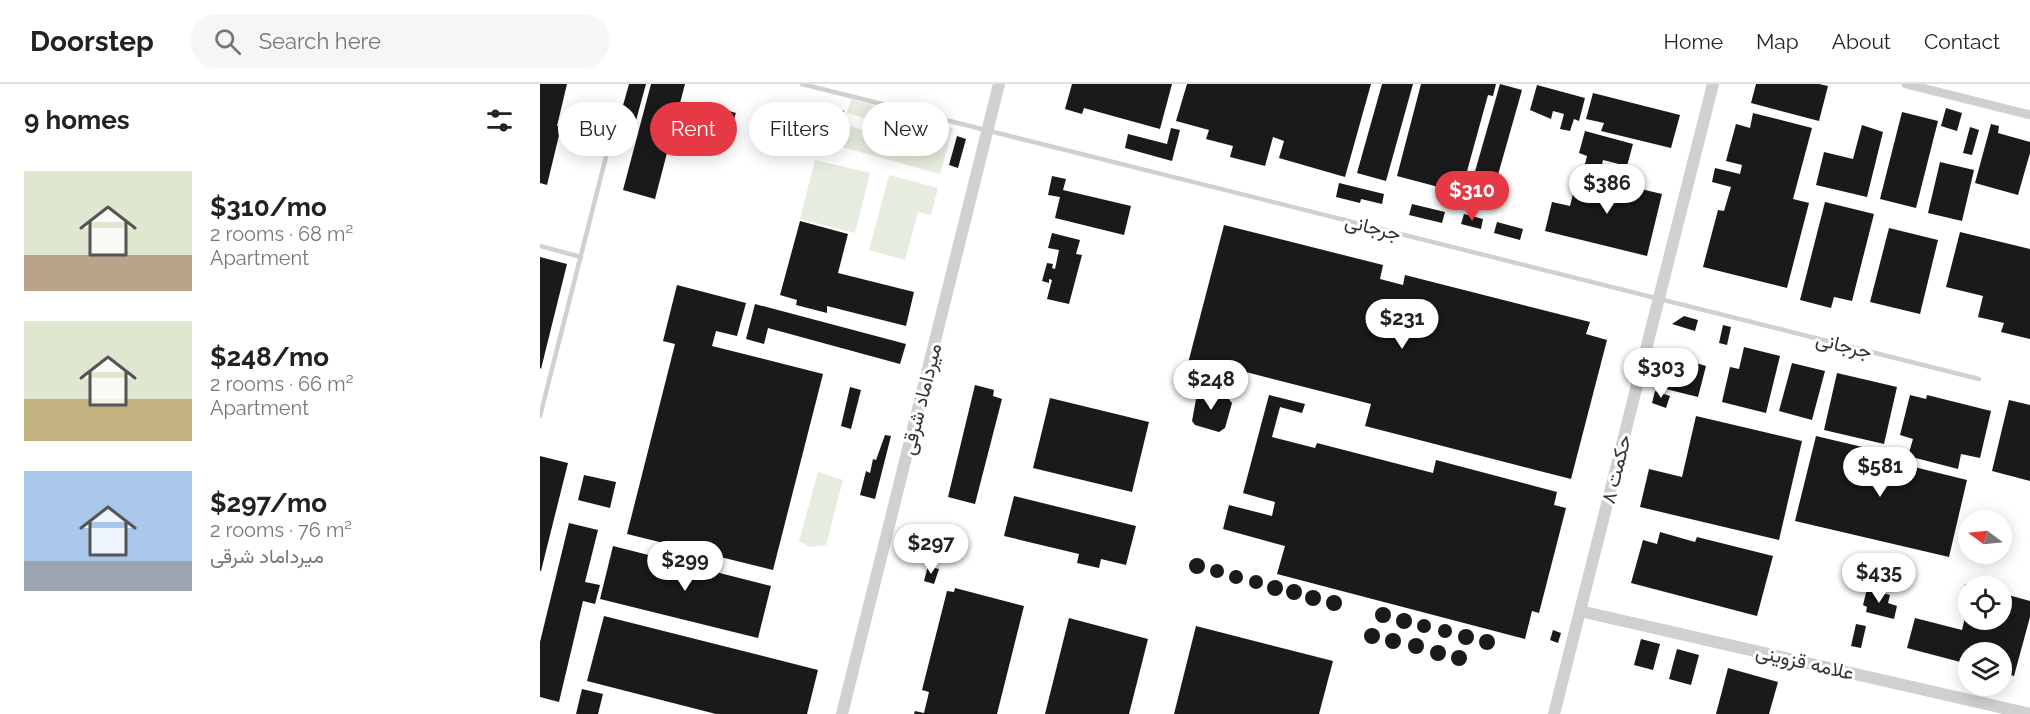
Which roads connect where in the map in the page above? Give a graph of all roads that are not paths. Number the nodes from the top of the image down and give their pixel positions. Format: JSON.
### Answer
{"nodes":[{"id":1,"x":802,"y":84,"type":"edge"},
{"id":2,"x":999,"y":84,"type":"edge"},
{"id":3,"x":1713,"y":84,"type":"edge"},
{"id":4,"x":1906,"y":84,"type":"edge"},
{"id":5,"x":2030,"y":115,"type":"edge"},
{"id":6,"x":988,"y":131,"type":"junction"},
{"id":7,"x":606,"y":156,"type":"edge"},
{"id":8,"x":540,"y":246,"type":"edge"},
{"id":9,"x":581,"y":256,"type":"junction"},
{"id":10,"x":1659,"y":298,"type":"junction"},
{"id":11,"x":1978,"y":379,"type":"dead end"},
{"id":12,"x":540,"y":416,"type":"edge"},
{"id":13,"x":1580,"y":611,"type":"junction"},
{"id":14,"x":842,"y":714,"type":"edge"},
{"id":15,"x":1554,"y":714,"type":"edge"},
{"id":16,"x":2030,"y":714,"type":"edge"}],
"edges":[{"from":1,"to":6,"type":"lane","name":"جرجانی"},
{"from":2,"to":6,"type":"street","name":"میرداماد شرقی"},
{"from":3,"to":10,"type":"street","name":"حکمت ۸"},
{"from":4,"to":5,"type":"street"},
{"from":6,"to":10,"type":"lane","name":"جرجانی"},
{"from":6,"to":14,"type":"street","name":"میرداماد شرقی"},
{"from":7,"to":9,"type":"lane"},
{"from":8,"to":9,"type":"lane"},
{"from":9,"to":12,"type":"lane"},
{"from":10,"to":11,"type":"lane","name":"جرجانی"},
{"from":10,"to":13,"type":"street","name":"حکمت ۸"},
{"from":13,"to":15,"type":"street","name":"حکمت ۸"},
{"from":13,"to":16,"type":"street","name":"علامه قزوینی"}]}
